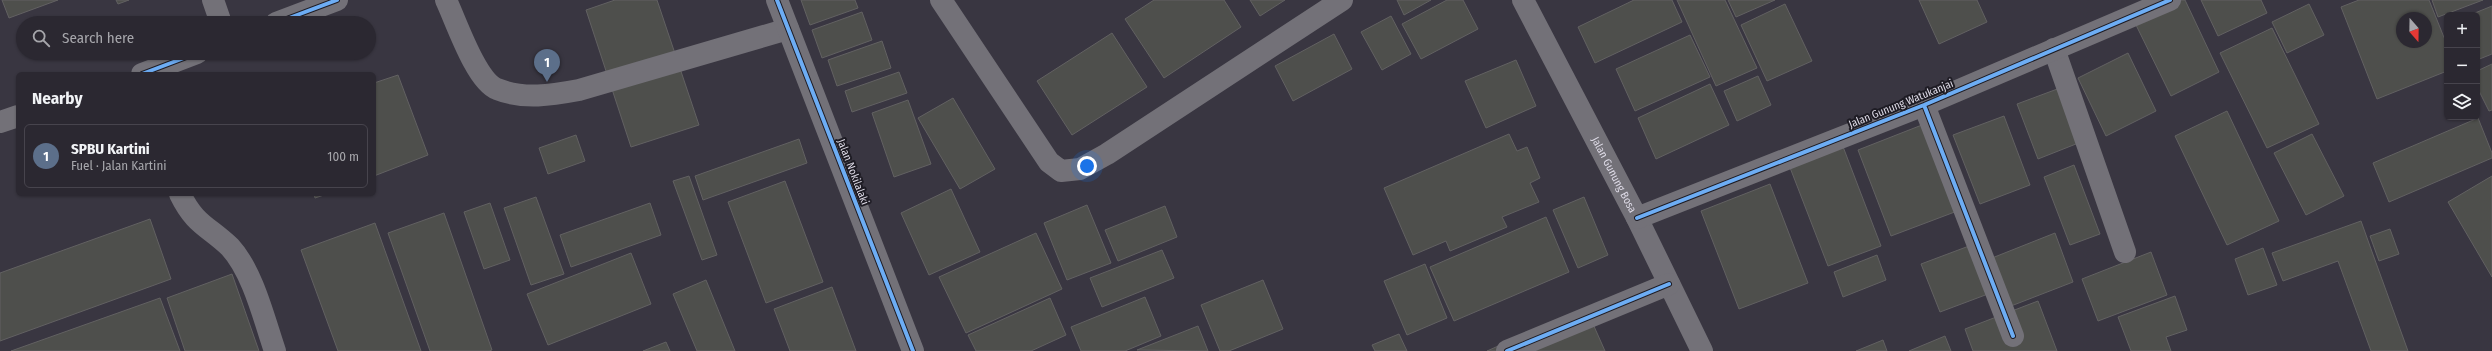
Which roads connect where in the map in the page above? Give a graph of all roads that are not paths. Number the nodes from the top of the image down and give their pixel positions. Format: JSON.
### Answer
{"nodes":[{"id":1,"x":213,"y":0,"type":"edge"},
{"id":2,"x":337,"y":0,"type":"edge"},
{"id":3,"x":446,"y":0,"type":"edge"},
{"id":4,"x":776,"y":0,"type":"edge"},
{"id":5,"x":941,"y":0,"type":"edge"},
{"id":6,"x":1342,"y":0,"type":"edge"},
{"id":7,"x":1523,"y":0,"type":"edge"},
{"id":8,"x":2170,"y":0,"type":"edge"},
{"id":9,"x":219,"y":16,"type":"edge"},
{"id":10,"x":295,"y":16,"type":"edge"},
{"id":11,"x":788,"y":29,"type":"junction"},
{"id":12,"x":2054,"y":49,"type":"junction"},
{"id":13,"x":179,"y":60,"type":"edge"},
{"id":14,"x":147,"y":72,"type":"edge"},
{"id":15,"x":1924,"y":105,"type":"junction"},
{"id":16,"x":16,"y":117,"type":"edge"},
{"id":17,"x":0,"y":122,"type":"edge"},
{"id":18,"x":181,"y":196,"type":"edge"},
{"id":19,"x":1637,"y":218,"type":"junction"},
{"id":20,"x":2124,"y":252,"type":"dead end"},
{"id":21,"x":1669,"y":284,"type":"junction"},
{"id":22,"x":2013,"y":336,"type":"dead end"},
{"id":23,"x":275,"y":351,"type":"edge"},
{"id":24,"x":913,"y":351,"type":"edge"},
{"id":25,"x":1507,"y":351,"type":"edge"},
{"id":26,"x":1702,"y":351,"type":"edge"}],
"edges":[{"from":1,"to":9,"type":"street"},
{"from":2,"to":10,"type":"street"},
{"from":3,"to":11,"type":"street"},
{"from":4,"to":11,"type":"street","name":"Jalan Nokilalaki"},
{"from":5,"to":6,"type":"street"},
{"from":7,"to":19,"type":"street","name":"Jalan Gunung Bosa"},
{"from":8,"to":12,"type":"street","name":"Jalan Gunung Watukanjai"},
{"from":11,"to":24,"type":"street","name":"Jalan Nokilalaki"},
{"from":12,"to":15,"type":"street","name":"Jalan Gunung Watukanjai"},
{"from":12,"to":20,"type":"street"},
{"from":13,"to":14,"type":"street"},
{"from":15,"to":19,"type":"street","name":"Jalan Gunung Watukanjai"},
{"from":15,"to":22,"type":"street"},
{"from":16,"to":17,"type":"street"},
{"from":18,"to":23,"type":"street"},
{"from":19,"to":21,"type":"street","name":"Jalan Gunung Bosa"},
{"from":21,"to":25,"type":"street"},
{"from":21,"to":26,"type":"street","name":"Jalan Gunung Bosa"}]}
